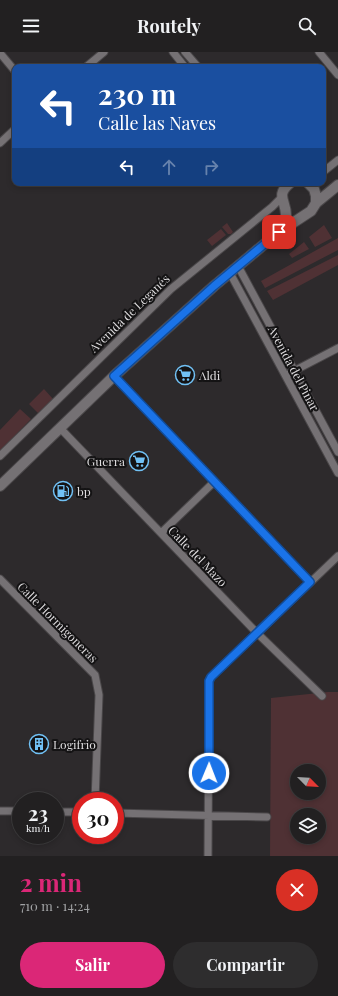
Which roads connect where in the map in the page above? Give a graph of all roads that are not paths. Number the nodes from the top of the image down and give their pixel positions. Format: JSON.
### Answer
{"nodes":[{"id":1,"x":104,"y":52,"type":"edge"},
{"id":2,"x":173,"y":52,"type":"edge"},
{"id":3,"x":185,"y":52,"type":"edge"},
{"id":4,"x":319,"y":52,"type":"edge"},
{"id":5,"x":0,"y":53,"type":"edge"},
{"id":6,"x":90,"y":64,"type":"edge"},
{"id":7,"x":183,"y":64,"type":"edge"},
{"id":8,"x":195,"y":64,"type":"edge"},
{"id":9,"x":12,"y":67,"type":"edge"},
{"id":10,"x":338,"y":75,"type":"edge"},
{"id":11,"x":12,"y":132,"type":"edge"},
{"id":12,"x":0,"y":143,"type":"edge"},
{"id":13,"x":338,"y":160,"type":"edge"},
{"id":14,"x":326,"y":170,"type":"edge"},
{"id":15,"x":311,"y":186,"type":"edge"},
{"id":16,"x":313,"y":186,"type":"edge"},
{"id":17,"x":336,"y":187,"type":"edge"},
{"id":18,"x":282,"y":194,"type":"edge"},
{"id":19,"x":316,"y":203,"type":"junction"},
{"id":20,"x":304,"y":215,"type":"junction"},
{"id":21,"x":279,"y":232,"type":"junction"},
{"id":22,"x":234,"y":270,"type":"junction"},
{"id":23,"x":338,"y":348,"type":"edge"},
{"id":24,"x":294,"y":371,"type":"junction"},
{"id":25,"x":114,"y":376,"type":"junction"},
{"id":26,"x":286,"y":376,"type":"junction"},
{"id":27,"x":60,"y":428,"type":"junction"},
{"id":28,"x":338,"y":452,"type":"edge"},
{"id":29,"x":0,"y":456,"type":"edge"},
{"id":30,"x":338,"y":473,"type":"edge"},
{"id":31,"x":214,"y":482,"type":"junction"},
{"id":32,"x":0,"y":486,"type":"edge"},
{"id":33,"x":161,"y":533,"type":"junction"},
{"id":34,"x":338,"y":556,"type":"edge"},
{"id":35,"x":0,"y":580,"type":"edge"},
{"id":36,"x":310,"y":582,"type":"junction"},
{"id":37,"x":257,"y":633,"type":"junction"},
{"id":38,"x":322,"y":696,"type":"dead end"},
{"id":39,"x":95,"y":792,"type":"edge"},
{"id":40,"x":0,"y":811,"type":"edge"},
{"id":41,"x":12,"y":811,"type":"edge"},
{"id":42,"x":124,"y":813,"type":"edge"},
{"id":43,"x":208,"y":815,"type":"junction"},
{"id":44,"x":267,"y":817,"type":"dead end"},
{"id":45,"x":208,"y":856,"type":"edge"}],
"edges":[{"from":1,"to":6,"type":"street"},
{"from":2,"to":7,"type":"street"},
{"from":3,"to":8,"type":"street"},
{"from":4,"to":10,"type":"street"},
{"from":5,"to":9,"type":"street"},
{"from":11,"to":12,"type":"street"},
{"from":13,"to":14,"type":"street"},
{"from":15,"to":19,"type":"street"},
{"from":16,"to":17,"type":"street"},
{"from":17,"to":19,"type":"street"},
{"from":18,"to":20,"type":"street"},
{"from":18,"to":21,"type":"street"},
{"from":18,"to":29,"type":"street","name":"Avenida de Leganés"},
{"from":19,"to":20,"type":"street"},
{"from":20,"to":21,"type":"street"},
{"from":21,"to":22,"type":"street"},
{"from":22,"to":24,"type":"street","name":"Avenida del Pinar"},
{"from":22,"to":25,"type":"street"},
{"from":22,"to":26,"type":"street","name":"Avenida del Pinar"},
{"from":23,"to":24,"type":"street"},
{"from":24,"to":26,"type":"street"},
{"from":24,"to":28,"type":"street","name":"Avenida del Pinar"},
{"from":25,"to":27,"type":"street"},
{"from":25,"to":31,"type":"street"},
{"from":26,"to":30,"type":"street","name":"Avenida del Pinar"},
{"from":27,"to":32,"type":"street"},
{"from":27,"to":33,"type":"street","name":"Calle del Mazo"},
{"from":31,"to":33,"type":"street"},
{"from":31,"to":36,"type":"street"},
{"from":33,"to":37,"type":"street","name":"Calle del Mazo"},
{"from":34,"to":36,"type":"street"},
{"from":35,"to":39,"type":"street","name":"Calle Hormigoneras"},
{"from":36,"to":37,"type":"street"},
{"from":37,"to":38,"type":"street","name":"Calle del Mazo"},
{"from":37,"to":43,"type":"street"},
{"from":40,"to":41,"type":"street"},
{"from":42,"to":43,"type":"street"},
{"from":43,"to":44,"type":"street"},
{"from":43,"to":45,"type":"street"}]}
